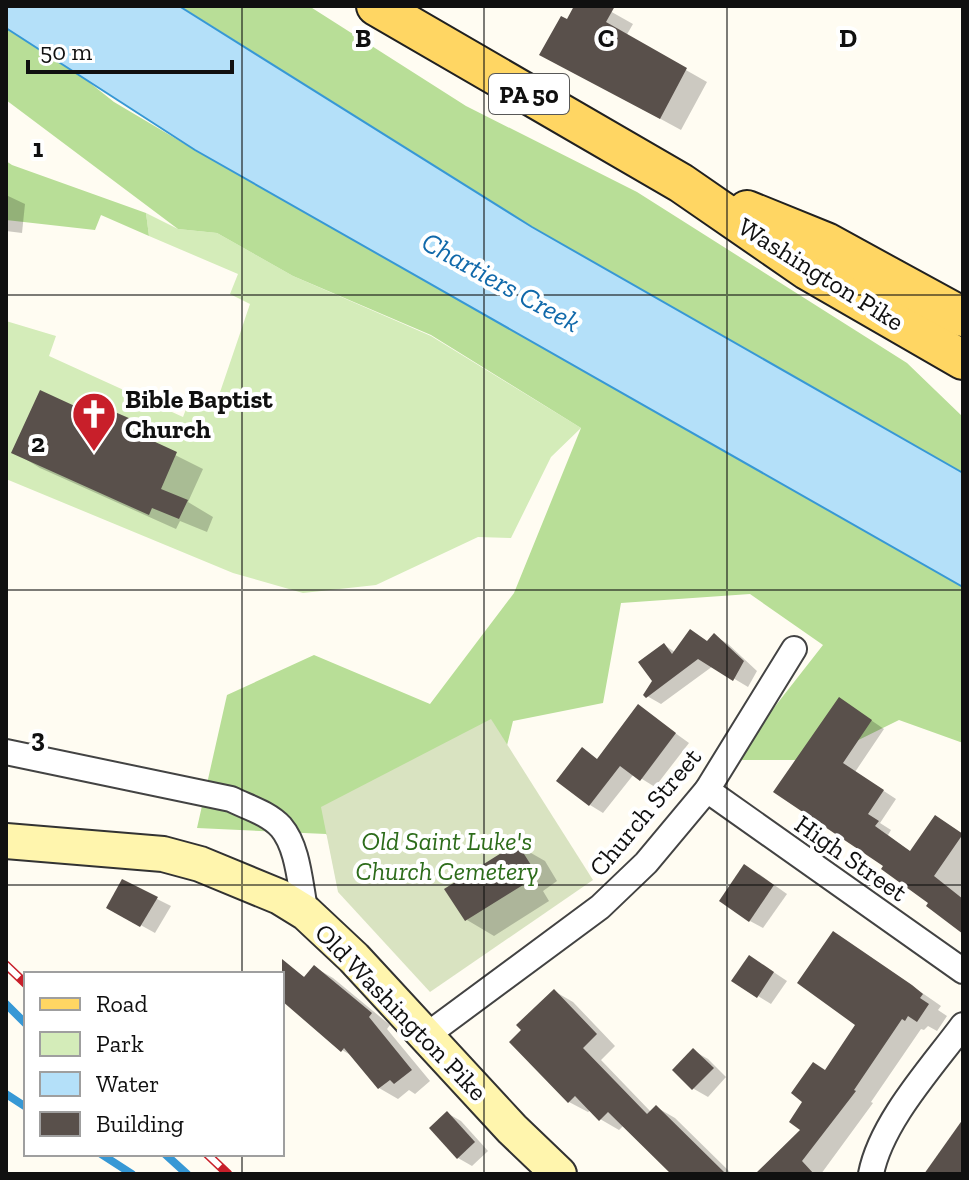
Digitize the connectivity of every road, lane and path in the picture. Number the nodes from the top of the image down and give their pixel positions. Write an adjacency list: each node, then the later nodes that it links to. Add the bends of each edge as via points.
1 (376, 6): 2 (main road, Washington Pike / PA 50)
2 (681, 183): 3 (main road, Washington Pike / PA 50, via 826,242); 4 (main road, Washington Pike / PA 50, via 807,270)
3 (963, 317)
4 (963, 360)
5 (794, 649): 7 (street, Church Street)
6 (6, 752): 9 (street, Old Washington Pike, via 231,799 265,814 282,828 292,848)
7 (707, 790): 10 (street, High Street); 12 (street, Church Street, via 646,863 600,907)
8 (6, 841): 9 (street, via 163,854 240,879)
9 (306, 913): 12 (street, Old Washington Pike)
10 (963, 971)
11 (963, 1025): 14 (street, via 900,1112 875,1154)
12 (427, 1035): 13 (street, Old Washington Pike)
13 (559, 1174)
14 (871, 1174)

